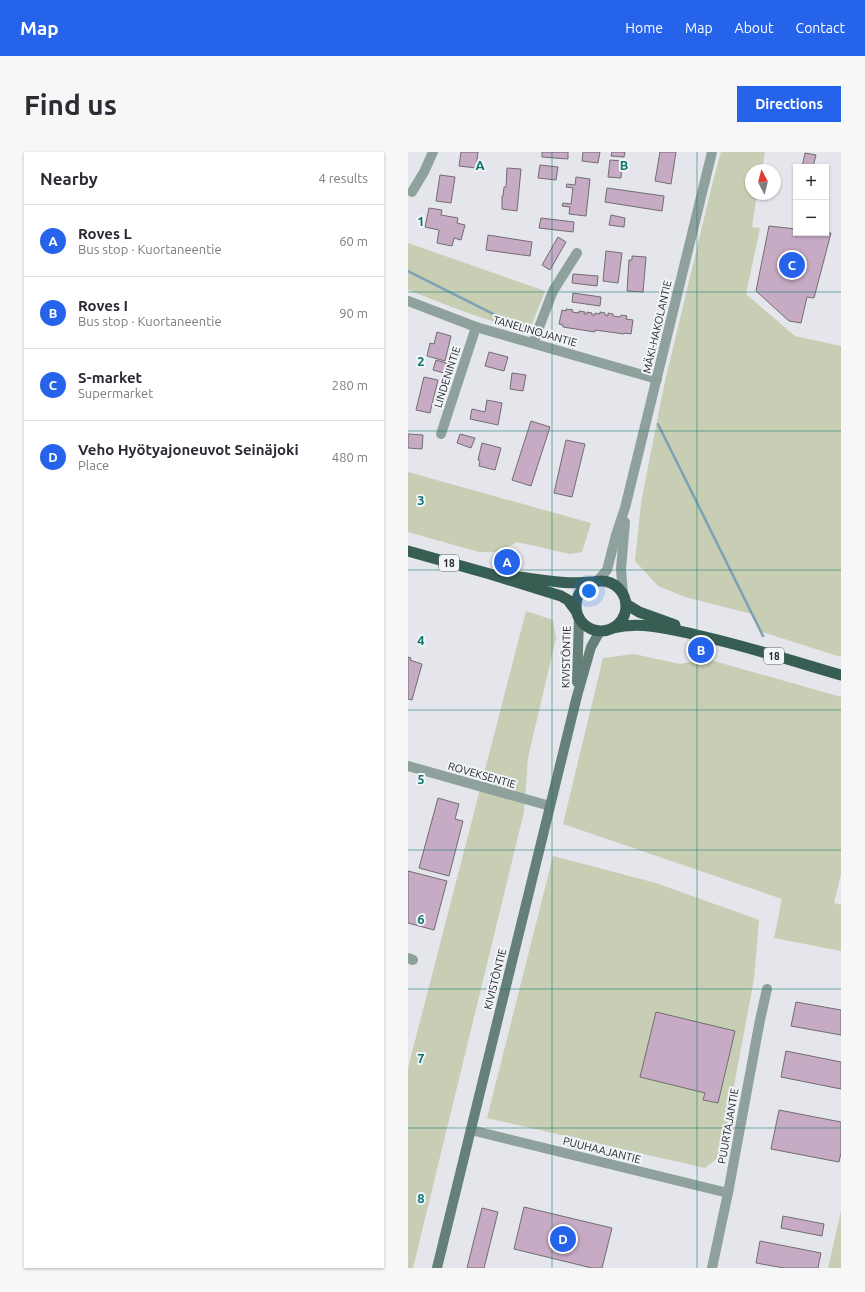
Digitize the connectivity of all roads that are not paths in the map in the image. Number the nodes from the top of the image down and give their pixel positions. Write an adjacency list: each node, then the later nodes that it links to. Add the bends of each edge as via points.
1 (433, 152): 3 (street)
2 (712, 152): 8 (street, MÄKI-HAKOLANTIE)
3 (412, 192)
4 (577, 253): 7 (street, via 553,290)
5 (408, 301): 6 (street, TANELINOJANTIE)
6 (476, 327): 7 (street, TANELINOJANTIE); 9 (street, LINDENINTIE)
7 (534, 343): 8 (street, TANELINOJANTIE)
8 (657, 379): 10 (street, MÄKI-HAKOLANTIE)
9 (441, 434)
10 (626, 508): 13 (street, MÄKI-HAKOLANTIE, via 607,570); 14 (street, MÄKI-HAKOLANTIE, via 621,569)
11 (408, 551): 12 (highway, 18)
12 (490, 574): 13 (highway, 18, via 578,584); 15 (highway, 18, via 561,596 568,600)
13 (595, 581): 14 (highway, 18, via 615,585); 15 (highway, via 580,590 575,603)
14 (625, 599): 16 (highway, via 626,611 619,624); 18 (highway, 18, via 639,612)
15 (577, 614): 17 (highway, 18, via 588,628); 20 (main road, KIVISTÖNTIE)
16 (613, 628): 17 (highway, 18); 18 (highway, 18, via 639,625)
17 (600, 631): 20 (main road, KIVISTÖNTIE, via 591,647)
18 (707, 637): 19 (highway, 18)
19 (841, 675)
20 (577, 696): 22 (main road, KIVISTÖNTIE)
21 (408, 766): 22 (street, ROVEKSENTIE)
22 (550, 806): 24 (main road, KIVISTÖNTIE)
23 (767, 988): 25 (street, PUURTAJANTIE)
24 (471, 1130): 25 (street, PUUHAAJANTIE); 26 (main road, KIVISTÖNTIE)
25 (728, 1193): 27 (street, PUURTAJANTIE)
26 (437, 1268)
27 (712, 1268)

